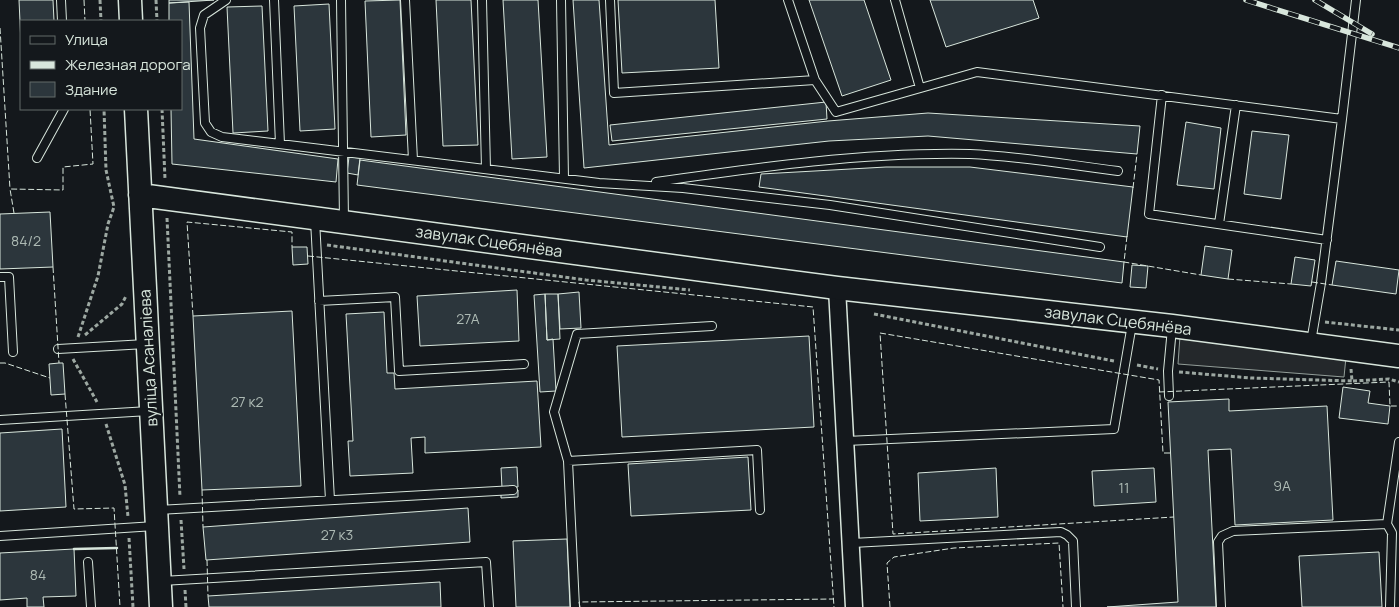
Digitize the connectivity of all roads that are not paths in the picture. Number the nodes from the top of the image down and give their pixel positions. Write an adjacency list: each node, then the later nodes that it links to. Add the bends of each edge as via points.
1 (61, 0): 13 (lane)
2 (130, 0): 14 (street)
3 (226, 0): 22 (lane, via 204,15 200,28 205,123 211,132 222,137)
4 (274, 0): 22 (lane)
5 (341, 0): 23 (lane)
6 (405, 0): 25 (lane)
7 (482, 0): 26 (lane)
8 (561, 0): 28 (lane)
9 (610, 0): 15 (lane, via 614,93)
10 (788, 0): 15 (lane)
11 (895, 0): 16 (lane)
12 (1356, 0): 21 (lane)
13 (62, 20)
14 (131, 20)
15 (815, 80): 16 (lane, via 836,112)
16 (920, 88): 17 (lane, via 977,72)
17 (1162, 96): 18 (lane); 33 (lane, via 1149,214)
18 (1236, 105): 21 (lane); 33 (lane)
19 (63, 110): 24 (lane)
20 (136, 110): 30 (street, вуліца Асаналіева)
21 (1342, 119): 34 (lane)
22 (280, 144): 23 (lane)
23 (343, 151): 25 (lane); 32 (lane)
24 (37, 158)
25 (414, 160): 26 (lane)
26 (486, 169): 28 (lane)
27 (1118, 171): 29 (lane, via 971,154 893,156 758,168)
28 (564, 178): 29 (lane)
29 (642, 184): 35 (lane, via 830,205)
30 (140, 195): 31 (street, завулак Сцебянёва); 42 (street, вуліца Асаналіева)
31 (315, 218): 32 (street, завулак Сцебянёва); 38 (lane)
32 (344, 222): 37 (street, завулак Сцебянёва)
33 (1219, 224): 34 (lane)
34 (1327, 240): 43 (lane)
35 (1100, 247)
36 (0, 277): 45 (lane, via 9,277)
37 (838, 298): 39 (street, завулак Сцебянёва); 51 (street)
38 (319, 301): 47 (lane, via 396,297 399,371); 55 (lane)
39 (1132, 322): 41 (street, завулак Сцебянёва); 51 (lane, via 1114,429)
40 (712, 326): 53 (lane, via 577,334 554,412)
41 (1172, 326): 43 (street, завулак Сцебянёва); 48 (lane)
42 (148, 344): 44 (lane); 49 (street, вуліца Асаналіева)
43 (1311, 344): 46 (street, завулак Сцебянёва)
44 (58, 349)
45 (13, 352)
46 (1399, 356)
47 (524, 364)
48 (1169, 396)
49 (151, 411): 50 (lane); 57 (street, вуліца Асаналіева)
50 (0, 420)
51 (846, 440): 60 (street)
52 (1399, 442): 58 (lane)
53 (568, 461): 56 (lane, via 757,450); 66 (lane)
54 (513, 490): 55 (lane)
55 (330, 500): 57 (lane, via 181,509)
56 (760, 510)
57 (157, 518): 59 (lane, via 128,528); 62 (street, вуліца Асаналіева)
58 (1387, 524): 69 (lane, via 1233,531 1222,536 1218,542); 70 (lane, via 1392,534)
59 (0, 536)
60 (852, 543): 67 (street); 68 (lane, via 1061,532 1073,541)
61 (88, 562): 63 (lane)
62 (160, 581): 64 (street, вуліца Асаналіева); 65 (lane, via 486,562)
63 (91, 607)
64 (161, 607)
65 (490, 607)
66 (575, 607)
67 (854, 607)
68 (1076, 607)
69 (1221, 607)
70 (1390, 607)

